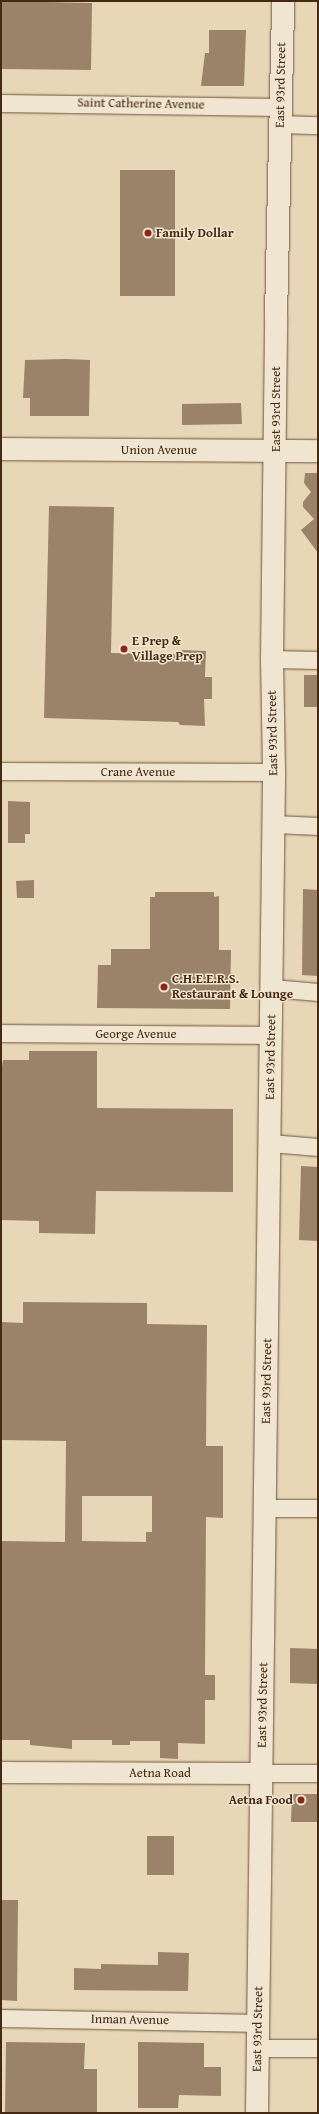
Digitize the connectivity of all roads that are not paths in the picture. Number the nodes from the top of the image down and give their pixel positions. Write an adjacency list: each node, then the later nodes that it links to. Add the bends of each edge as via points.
1 (283, 1): 3 (main road, East 93rd Street)
2 (1, 102): 3 (street, Saint Catherine Avenue)
3 (280, 116): 4 (street, Saint Catherine Avenue); 6 (main road, East 93rd Street)
4 (318, 125)
5 (1, 449): 6 (main road, Union Avenue)
6 (276, 451): 7 (main road, Union Avenue); 8 (main road, East 93rd Street)
7 (318, 451)
8 (272, 659): 9 (street); 11 (main road, East 93rd Street)
9 (318, 660)
10 (1, 771): 11 (street, Crane Avenue)
11 (274, 772): 12 (main road, East 93rd Street)
12 (274, 824): 13 (street); 14 (main road, East 93rd Street)
13 (318, 826)
14 (272, 988): 15 (street); 17 (main road, East 93rd Street)
15 (318, 992)
16 (1, 1033): 17 (street, George Avenue)
17 (271, 1035): 18 (main road, East 93rd Street)
18 (270, 1143): 19 (street); 20 (main road, East 93rd Street)
19 (318, 1147)
20 (265, 1508): 21 (street); 23 (main road, East 93rd Street)
21 (318, 1508)
22 (1, 1772): 23 (street, Aetna Road)
23 (262, 1773): 24 (street, Aetna Road); 26 (main road, East 93rd Street)
24 (318, 1773)
25 (1, 2018): 26 (street, Inman Avenue)
26 (258, 2023): 27 (main road, East 93rd Street)
27 (258, 2048): 28 (street); 29 (main road, East 93rd Street)
28 (318, 2048)
29 (257, 2113)

